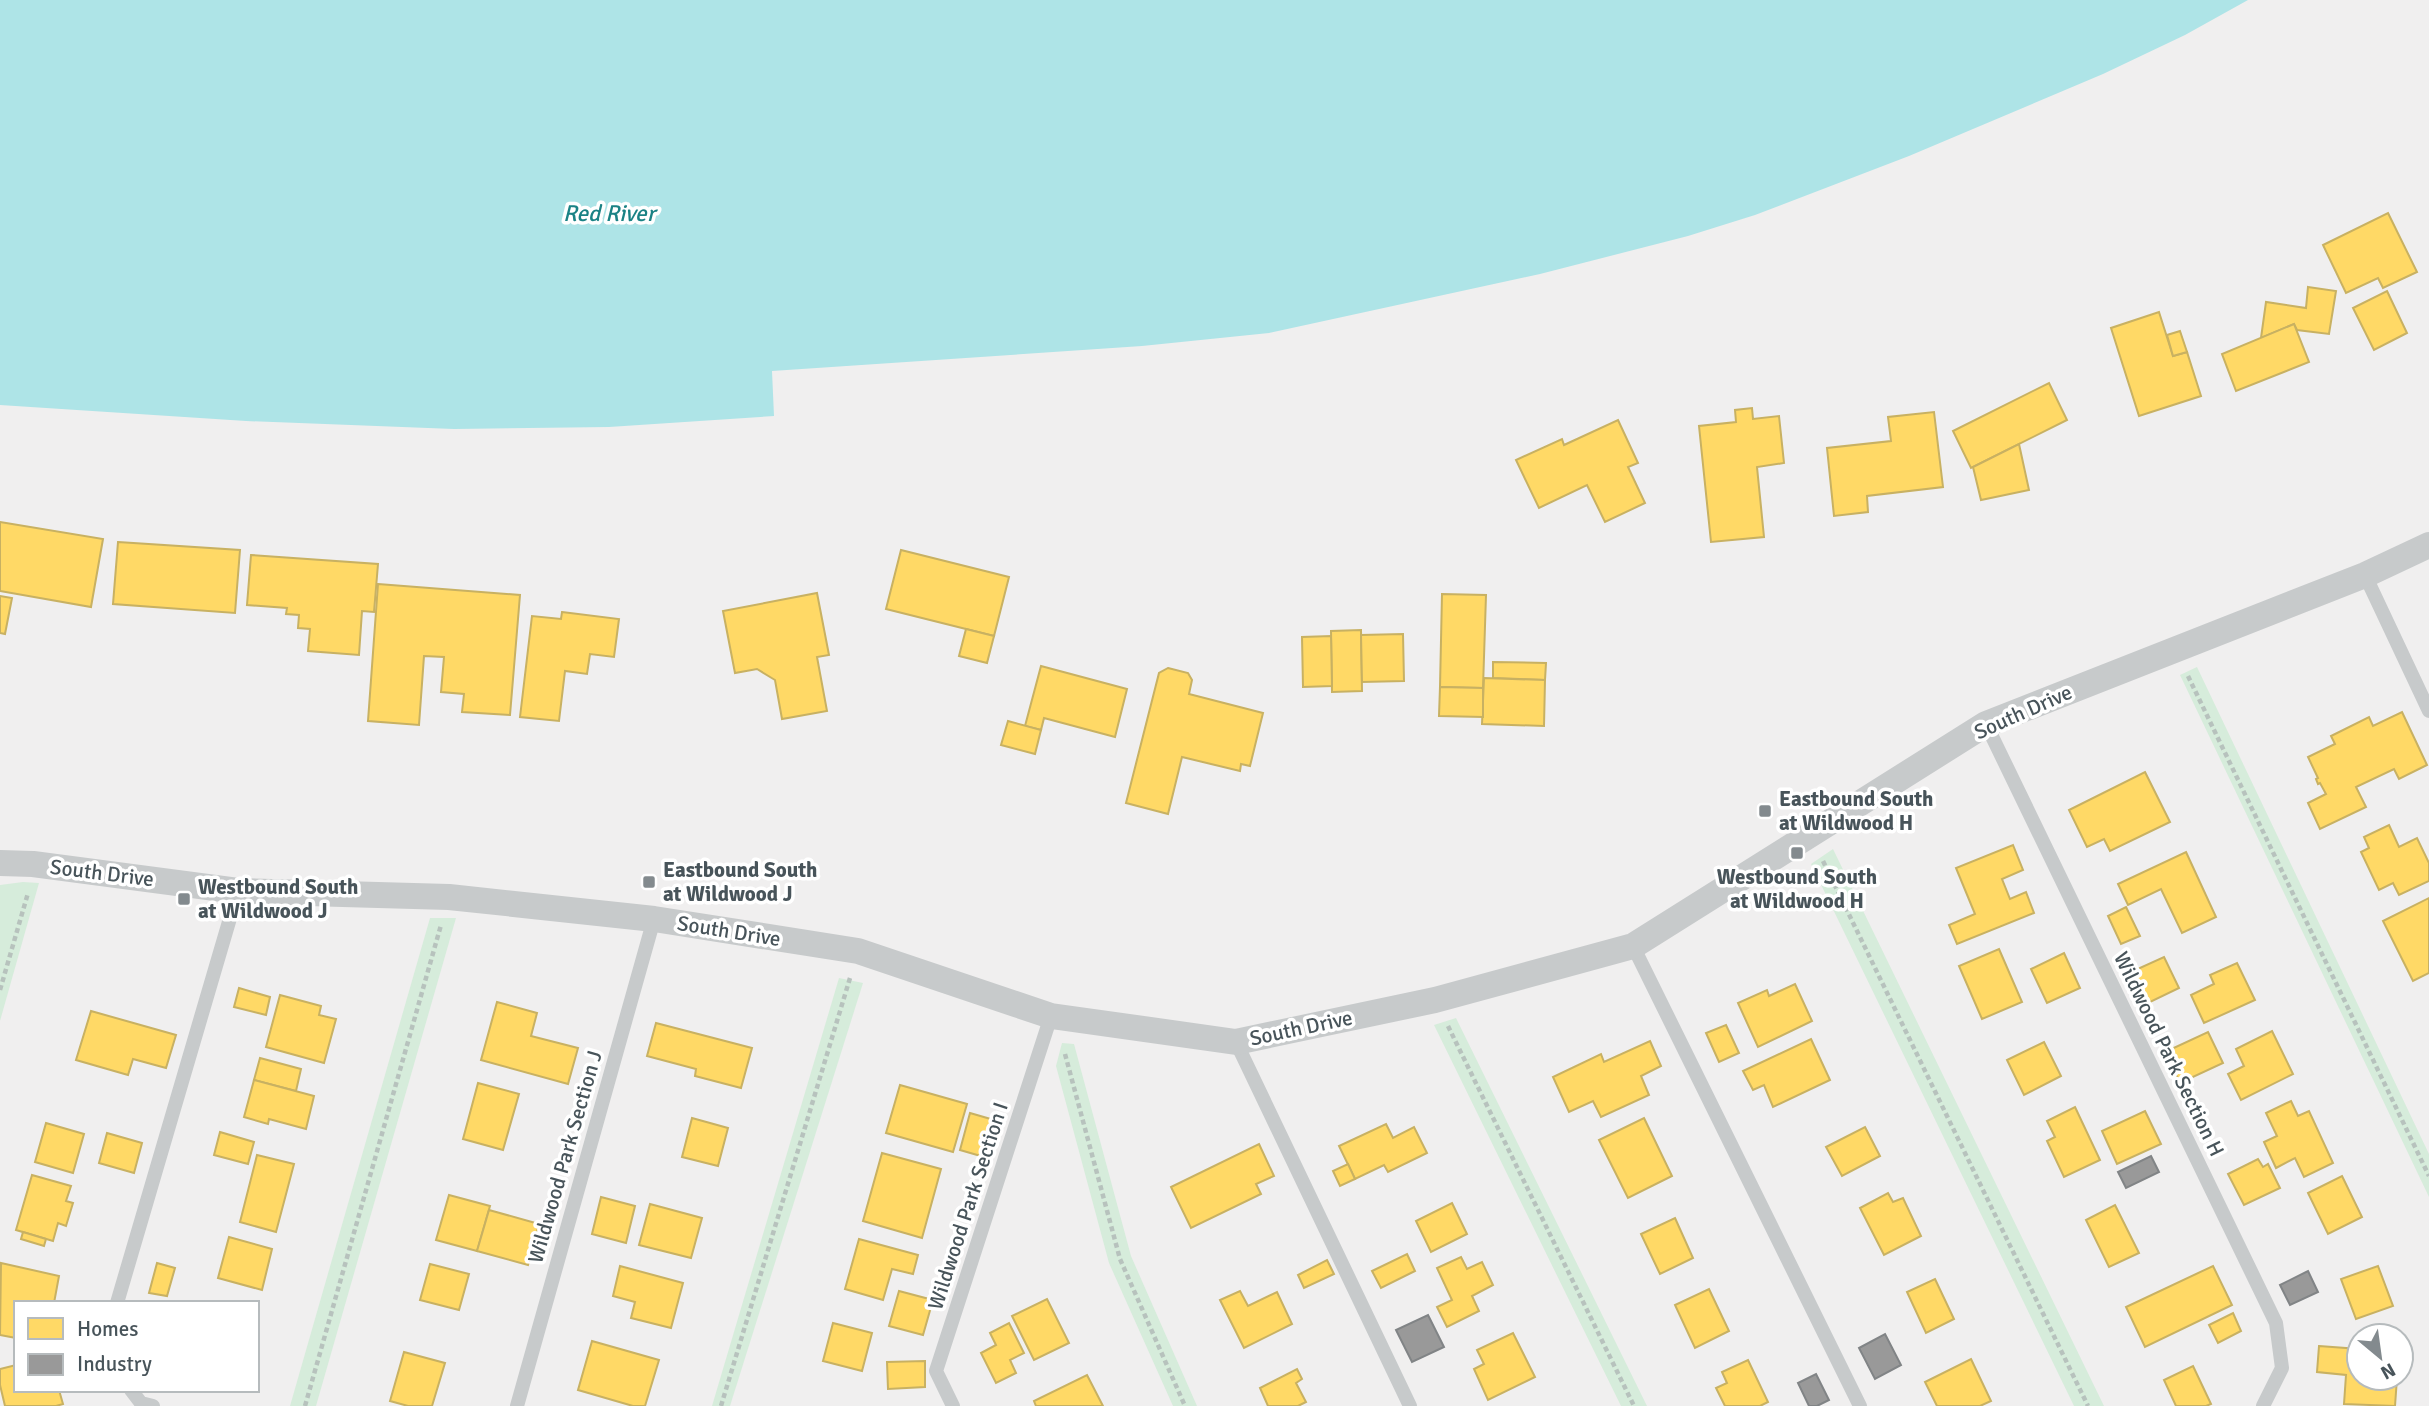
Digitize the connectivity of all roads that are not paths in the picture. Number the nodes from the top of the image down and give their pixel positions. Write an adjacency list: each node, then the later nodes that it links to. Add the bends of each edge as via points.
1 (2429, 545): 2 (street, South Drive)
2 (2365, 575): 3 (lane); 4 (street, South Drive)
3 (2429, 711)
4 (1986, 724): 8 (street, South Drive); 18 (lane, Wildwood Park Section H, via 2276,1323 2282,1368)
5 (0, 863): 6 (street, South Drive)
6 (238, 891): 7 (street, South Drive, via 449,897); 11 (lane)
7 (654, 919): 9 (street, South Drive, via 858,951); 14 (lane, Wildwood Park Section J)
8 (1633, 946): 10 (street, South Drive, via 1435,1000); 17 (lane)
9 (1051, 1016): 10 (street, South Drive); 15 (lane, Wildwood Park Section I, via 936,1371)
10 (1236, 1042): 16 (lane)
11 (118, 1301)
12 (133, 1392): 13 (lane, via 141,1403)
13 (153, 1406)
14 (517, 1406)
15 (953, 1406)
16 (1410, 1406)
17 (1860, 1406)
18 (2263, 1406)

